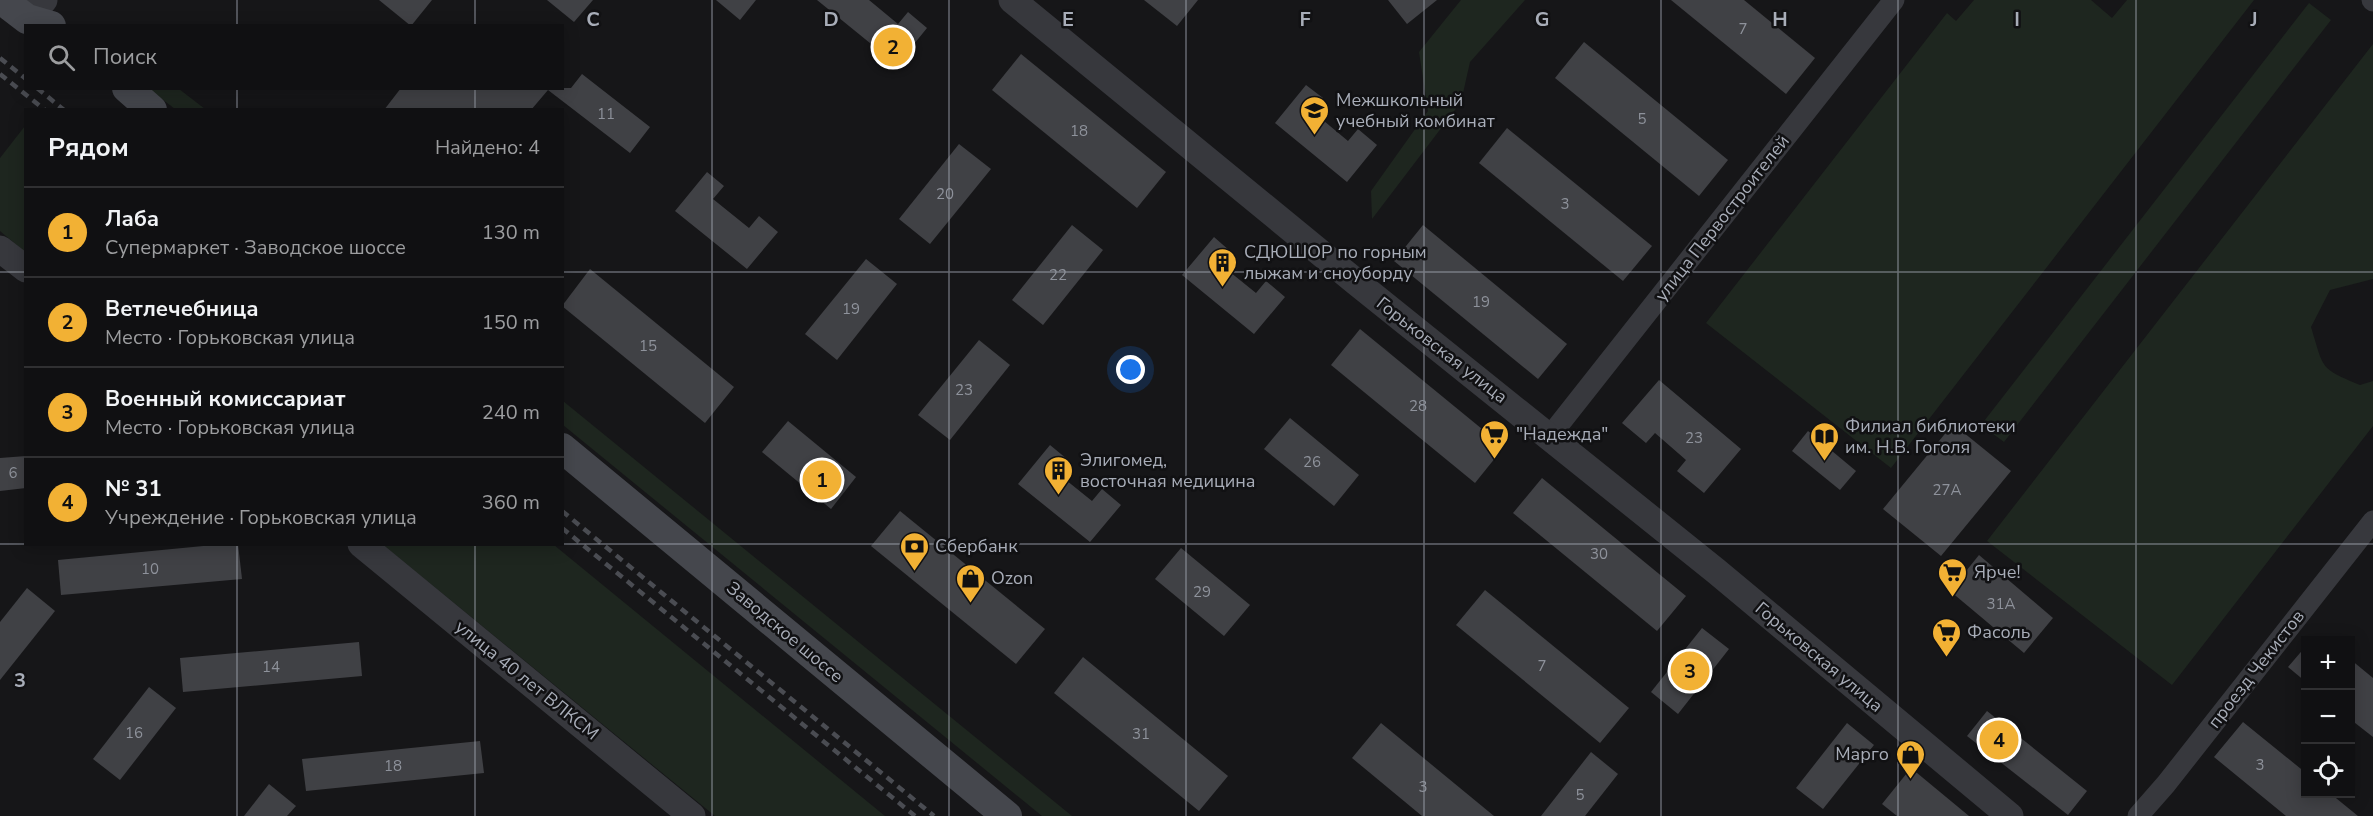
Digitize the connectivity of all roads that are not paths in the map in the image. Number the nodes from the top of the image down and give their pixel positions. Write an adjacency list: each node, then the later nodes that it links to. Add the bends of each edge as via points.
1 (2, 0): 4 (main road)
2 (1012, 0): 9 (street, Горьковская улица)
3 (1894, 0): 9 (street, улица Первостроителей)
4 (40, 15)
5 (129, 90): 6 (main road)
6 (150, 108)
7 (0, 249): 8 (street)
8 (24, 267)
9 (1550, 436): 15 (street, Горьковская улица)
10 (564, 450): 14 (main road, Заводское шоссе)
11 (2373, 520): 16 (street, проезд Чекистов)
12 (363, 546): 13 (street, улица 40 лет ВЛКСМ)
13 (692, 816)
14 (1008, 816)
15 (2010, 816)
16 (2138, 816)

